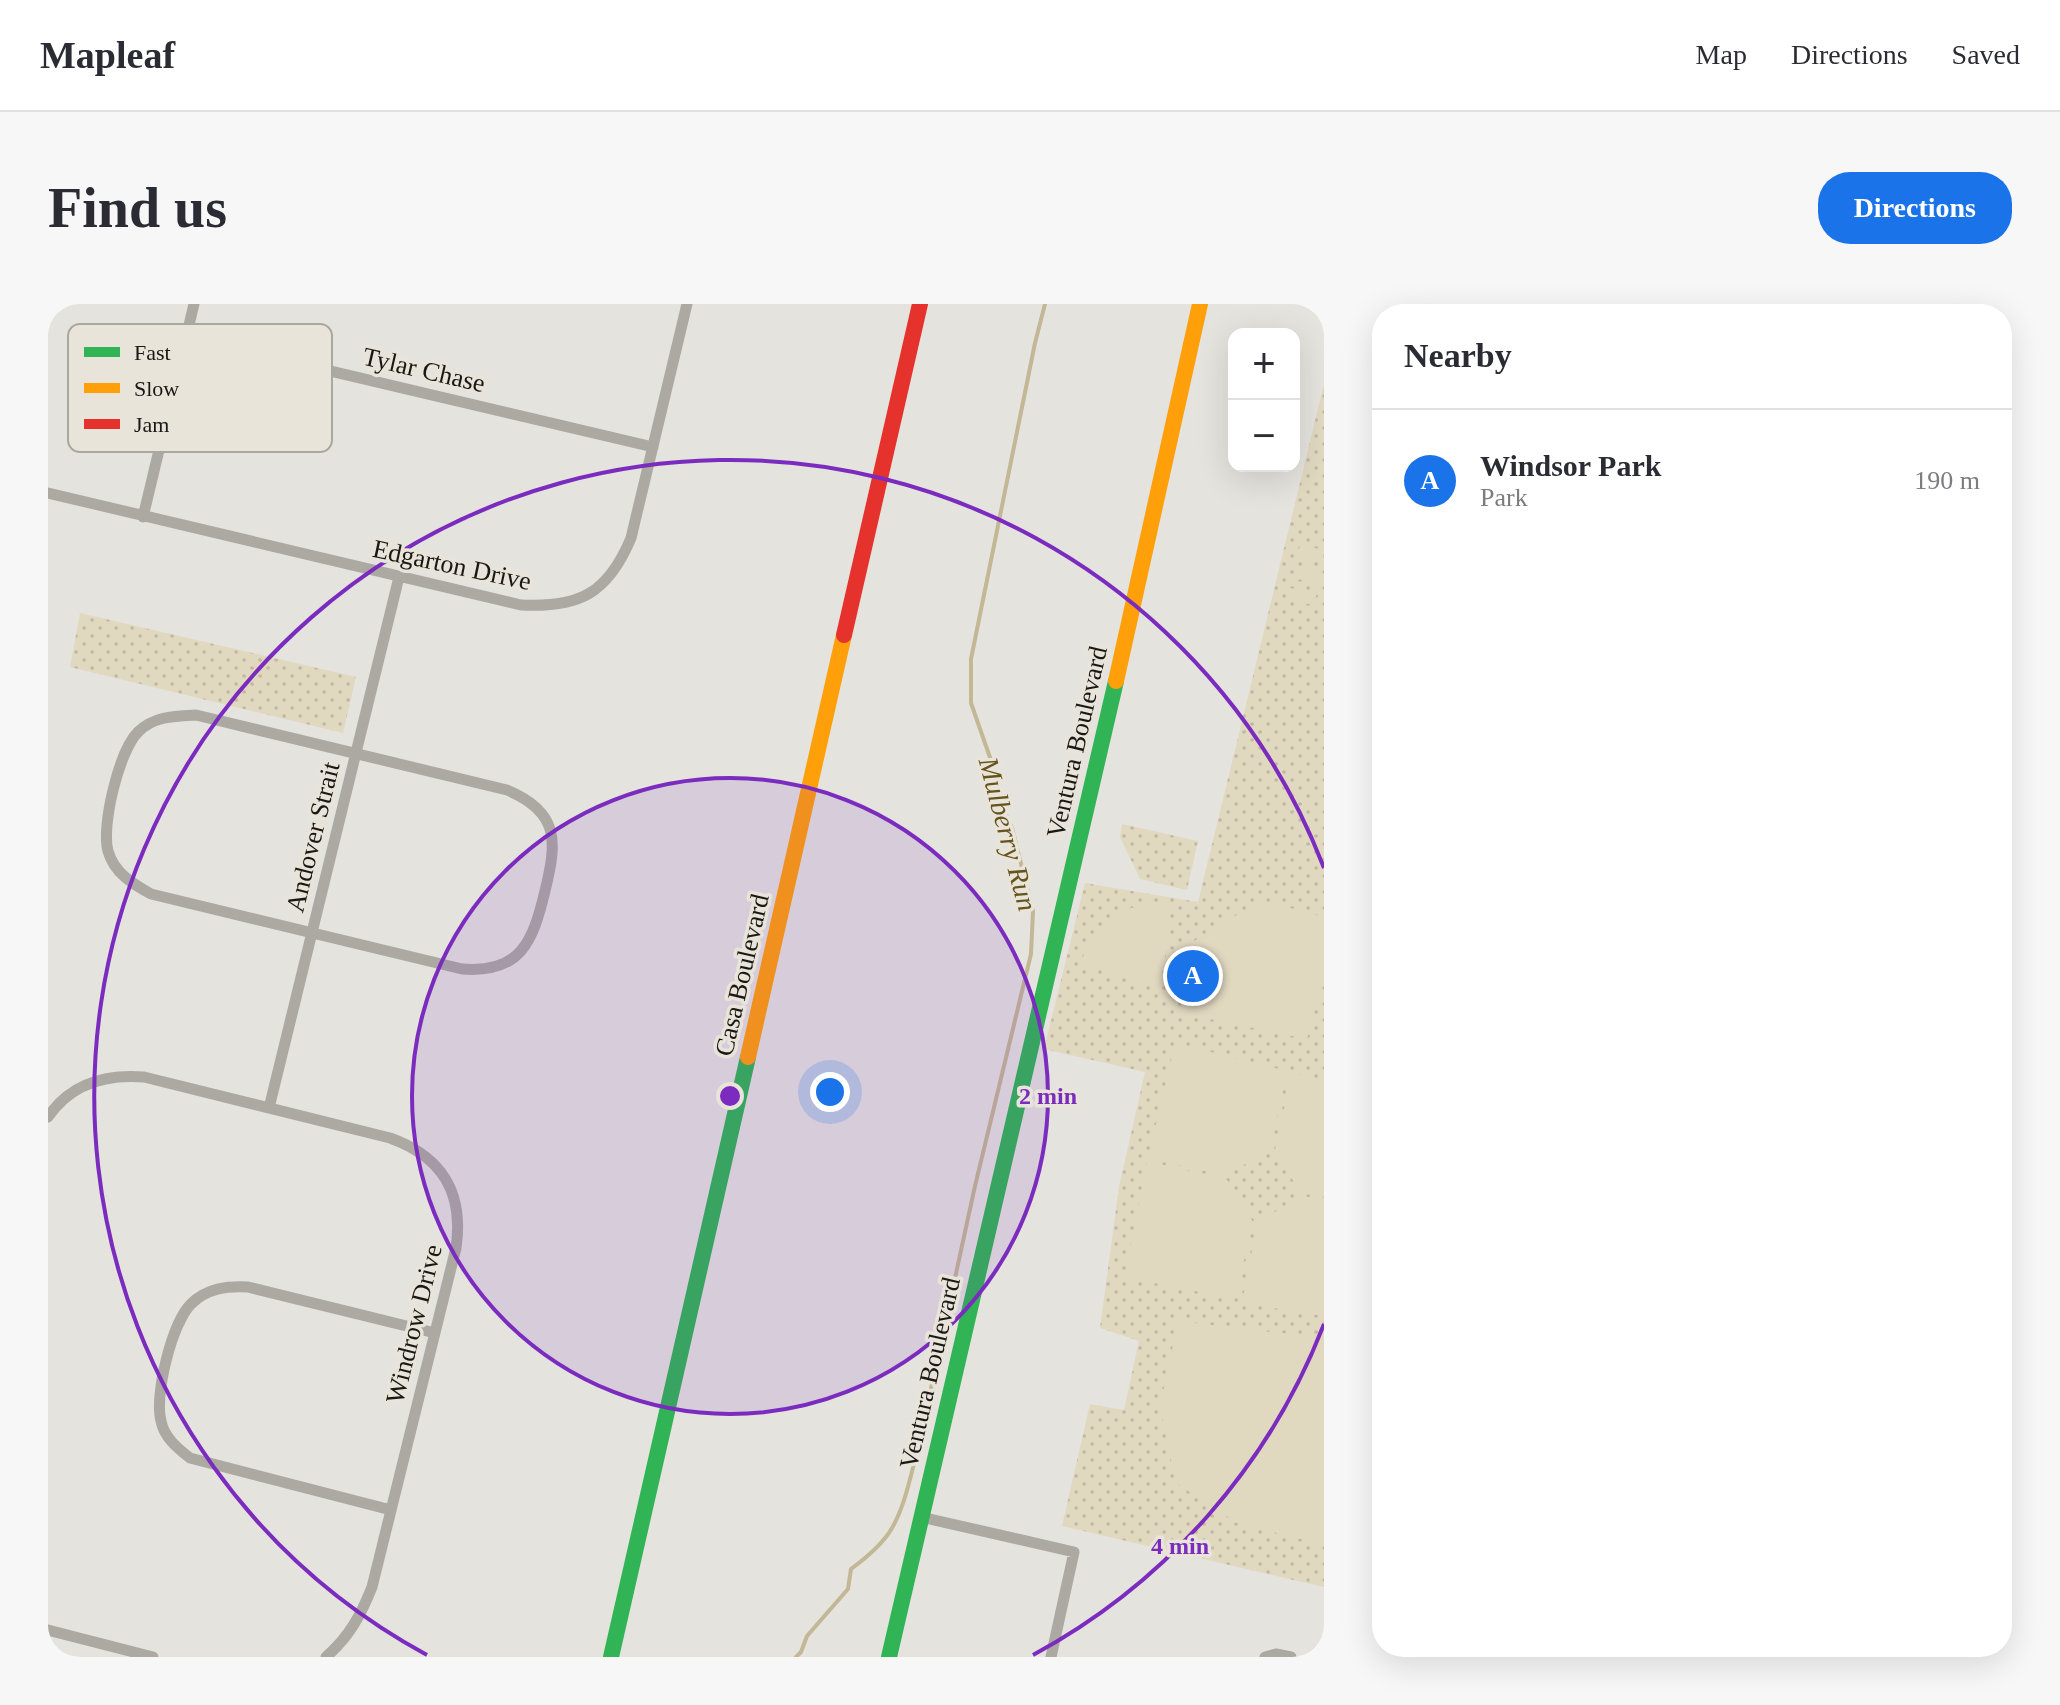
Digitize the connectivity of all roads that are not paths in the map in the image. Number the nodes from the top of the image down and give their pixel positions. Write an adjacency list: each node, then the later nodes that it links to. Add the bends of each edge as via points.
1 (194, 304): 5 (street)
2 (687, 304): 7 (street, Edgarton Drive)
3 (920, 304): 22 (street, Casa Boulevard)
4 (1200, 304): 18 (street, Ventura Boulevard)
5 (189, 324)
6 (332, 371): 7 (street, Tylar Chase)
7 (653, 447): 11 (street, Edgarton Drive, via 631,538 608,579 590,594 568,604 521,605)
8 (159, 452): 10 (street)
9 (48, 493): 10 (street, Edgarton Drive)
10 (143, 517): 11 (street, Edgarton Drive)
11 (399, 577): 12 (street, Andover Strait)
12 (356, 753): 13 (street, Andover Strait); 13 (street, via 523,796 552,830 553,860 530,941 508,963 493,969 462,969); 13 (street, via 196,715 164,716 137,732 122,760 107,821 108,852 124,879 151,894)
13 (312, 933): 14 (street, Andover Strait)
14 (269, 1108): 15 (street, Windrow Drive, via 121,1075 97,1078 77,1089); 16 (street, Windrow Drive, via 412,1146 447,1178 459,1225)
15 (48, 1117)
16 (435, 1333): 17 (street, Windrow Drive); 17 (street, via 248,1287 217,1288 190,1304 175,1331 160,1390 166,1434 190,1458)
17 (391, 1510): 21 (street, Windrow Drive, via 362,1613)
18 (921, 1517): 23 (street, Ventura Boulevard); 24 (street, via 1074,1552)
19 (48, 1630): 20 (street)
20 (153, 1657)
21 (326, 1657)
22 (611, 1657)
23 (889, 1657)
24 (1051, 1657)
25 (1265, 1657): 26 (street)
26 (1291, 1657)

